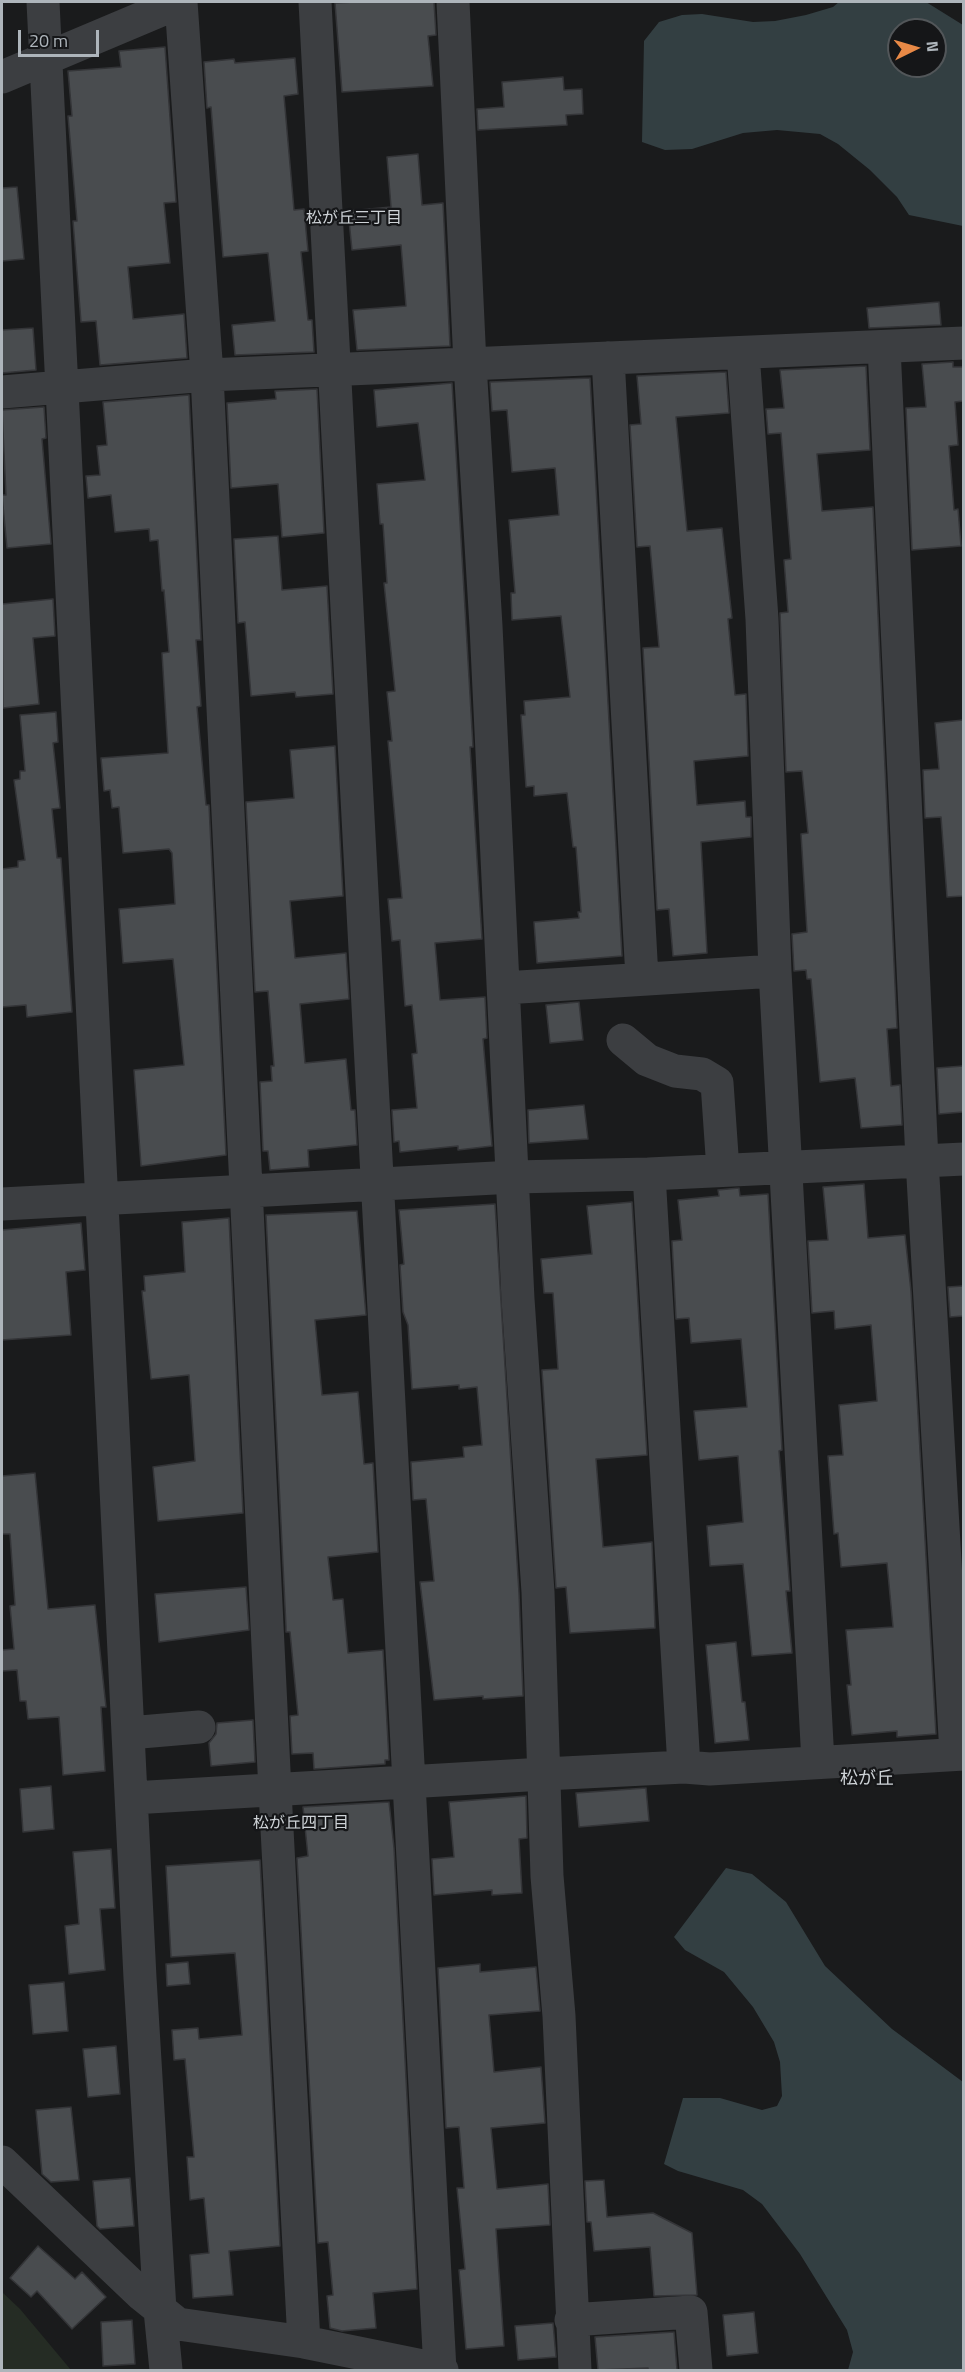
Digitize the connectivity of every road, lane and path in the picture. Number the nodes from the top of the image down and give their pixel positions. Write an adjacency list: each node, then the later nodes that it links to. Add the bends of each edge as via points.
1 (44, 2): 5 (street)
2 (181, 2): 5 (street); 13 (street)
3 (315, 2): 12 (street)
4 (453, 2): 11 (street)
5 (48, 57): 6 (street); 14 (street)
6 (2, 77)
7 (963, 343): 8 (street)
8 (884, 346): 9 (street); 21 (street)
9 (743, 353): 10 (street); 16 (street, via 762,619)
10 (608, 358): 11 (street); 17 (street)
11 (470, 364): 12 (street); 18 (street)
12 (336, 372): 13 (street); 26 (street)
13 (207, 375): 14 (street); 27 (street)
14 (63, 386): 15 (street); 28 (street)
15 (2, 392)
16 (775, 972): 17 (street); 22 (street)
17 (642, 978): 18 (street)
18 (504, 988): 25 (street)
19 (623, 1040): 23 (street, via 647,1060 675,1071 702,1074 717,1083)
20 (963, 1159): 21 (street)
21 (922, 1160): 22 (street); 32 (street)
22 (787, 1166): 23 (street); 33 (street)
23 (723, 1170): 24 (street)
24 (649, 1174): 25 (street); 34 (street)
25 (514, 1177): 26 (street); 35 (street, via 518,1311 538,1592)
26 (379, 1185): 27 (street); 36 (street)
27 (246, 1192): 28 (street); 37 (street)
28 (103, 1200): 29 (street); 31 (street)
29 (2, 1204)
30 (199, 1727): 31 (street)
31 (129, 1733): 38 (street)
32 (960, 1754): 33 (street)
33 (818, 1762): 34 (street)
34 (684, 1767): 35 (street)
35 (544, 1774): 36 (street); 41 (street, via 547,1876 559,2016)
36 (410, 1783): 37 (street); 44 (street)
37 (275, 1791): 38 (street); 42 (street)
38 (132, 1798): 40 (street)
39 (2, 2162): 40 (street)
40 (160, 2310): 42 (street, via 178,2324); 43 (street)
41 (571, 2320): 45 (street); 46 (street, via 692,2312)
42 (304, 2342): 44 (street)
43 (166, 2370)
44 (441, 2370)
45 (574, 2370)
46 (696, 2370)

